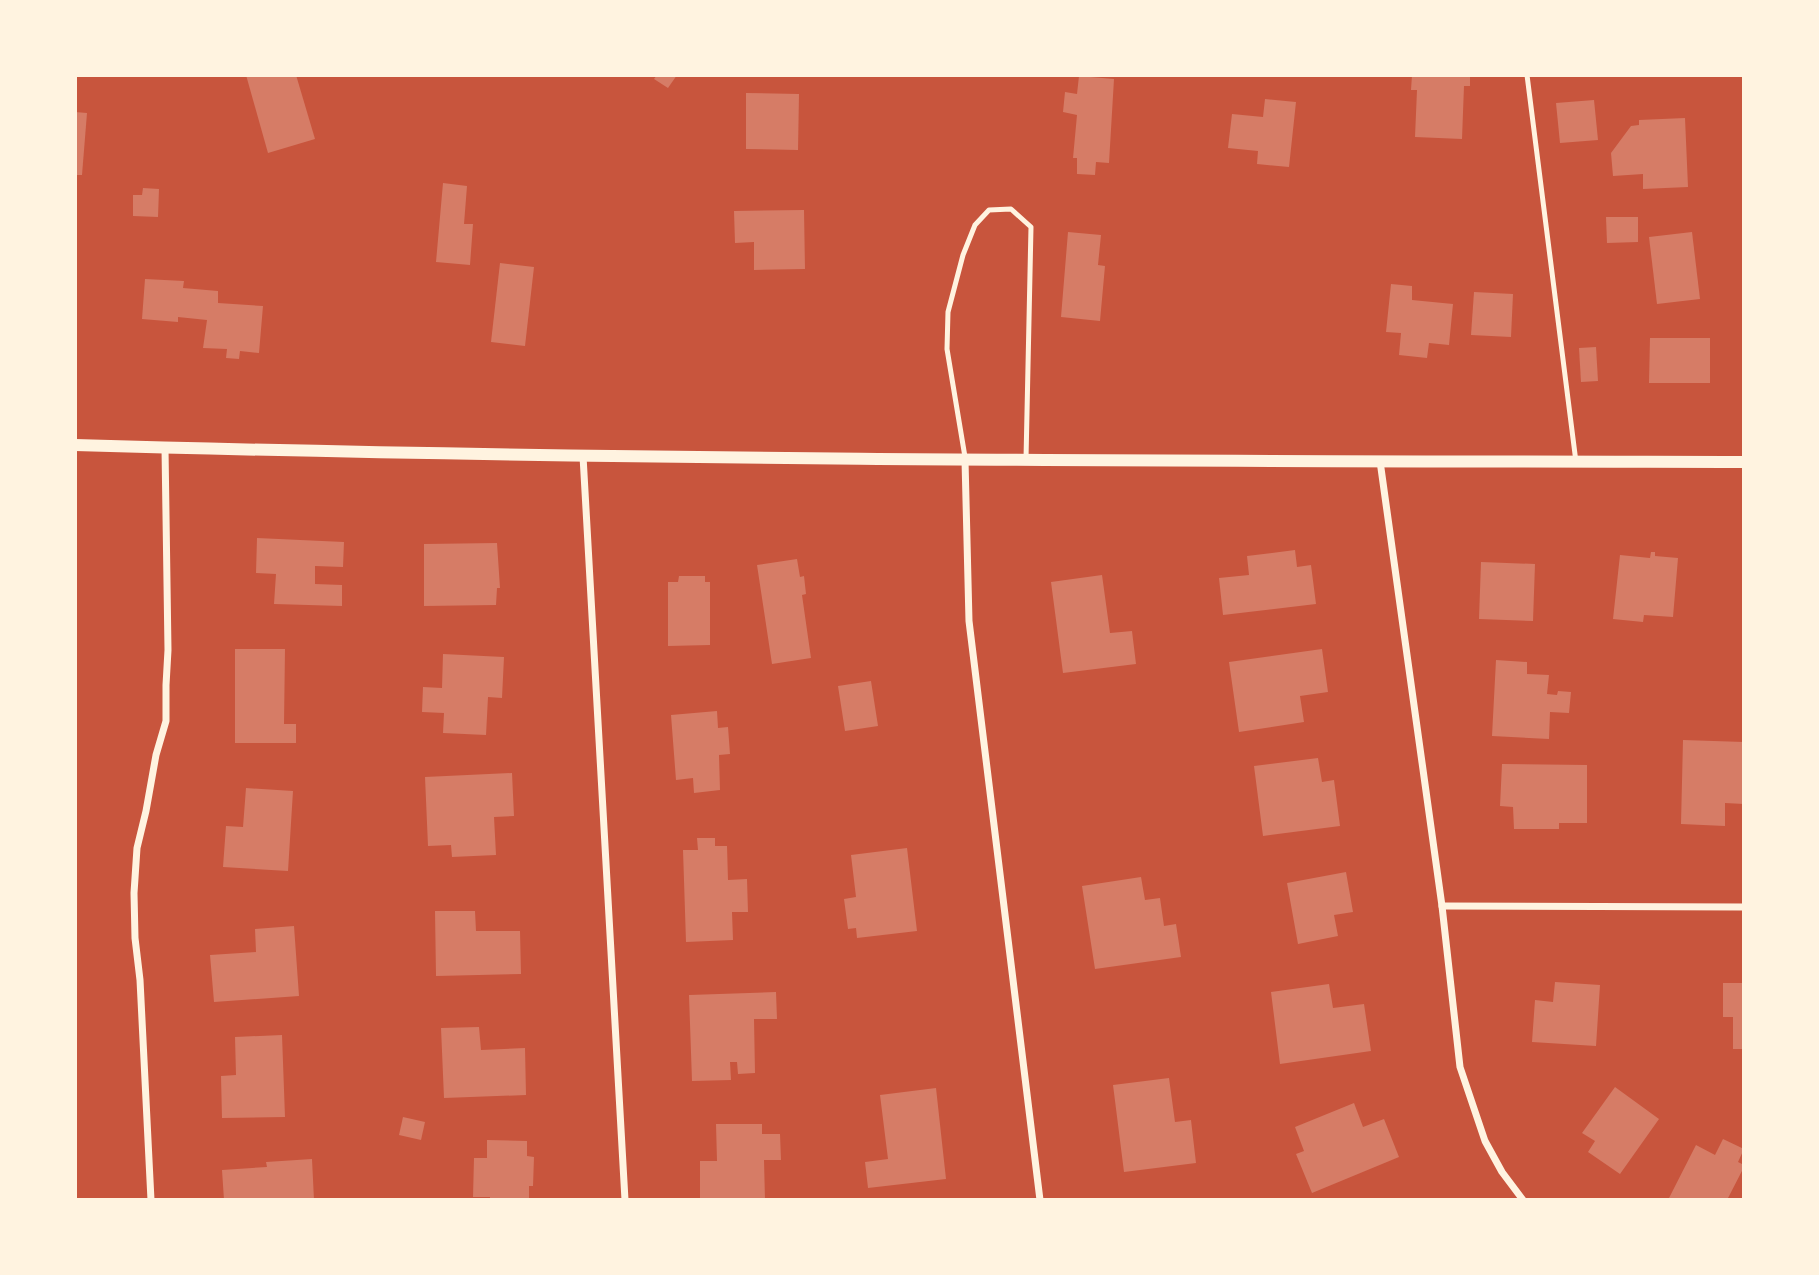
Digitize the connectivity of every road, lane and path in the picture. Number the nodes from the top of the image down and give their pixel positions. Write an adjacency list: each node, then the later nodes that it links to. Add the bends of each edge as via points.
1 (1527, 75): 8 (lane)
2 (75, 445): 3 (street)
3 (165, 448): 4 (street); 12 (street, via 166,721 137,849 134,893)
4 (583, 456): 5 (street); 13 (street)
5 (965, 460): 6 (street); 6 (lane, via 947,349 948,312 975,225 989,210 1011,209 1031,228); 14 (street, via 969,621)
6 (1026, 460): 7 (street)
7 (1380, 461): 8 (street); 10 (street)
8 (1576, 462): 9 (street)
9 (1744, 462)
10 (1442, 906): 11 (street); 15 (street, via 1460,1066 1485,1141)
11 (1744, 907)
12 (151, 1200)
13 (625, 1200)
14 (1040, 1200)
15 (1523, 1200)

